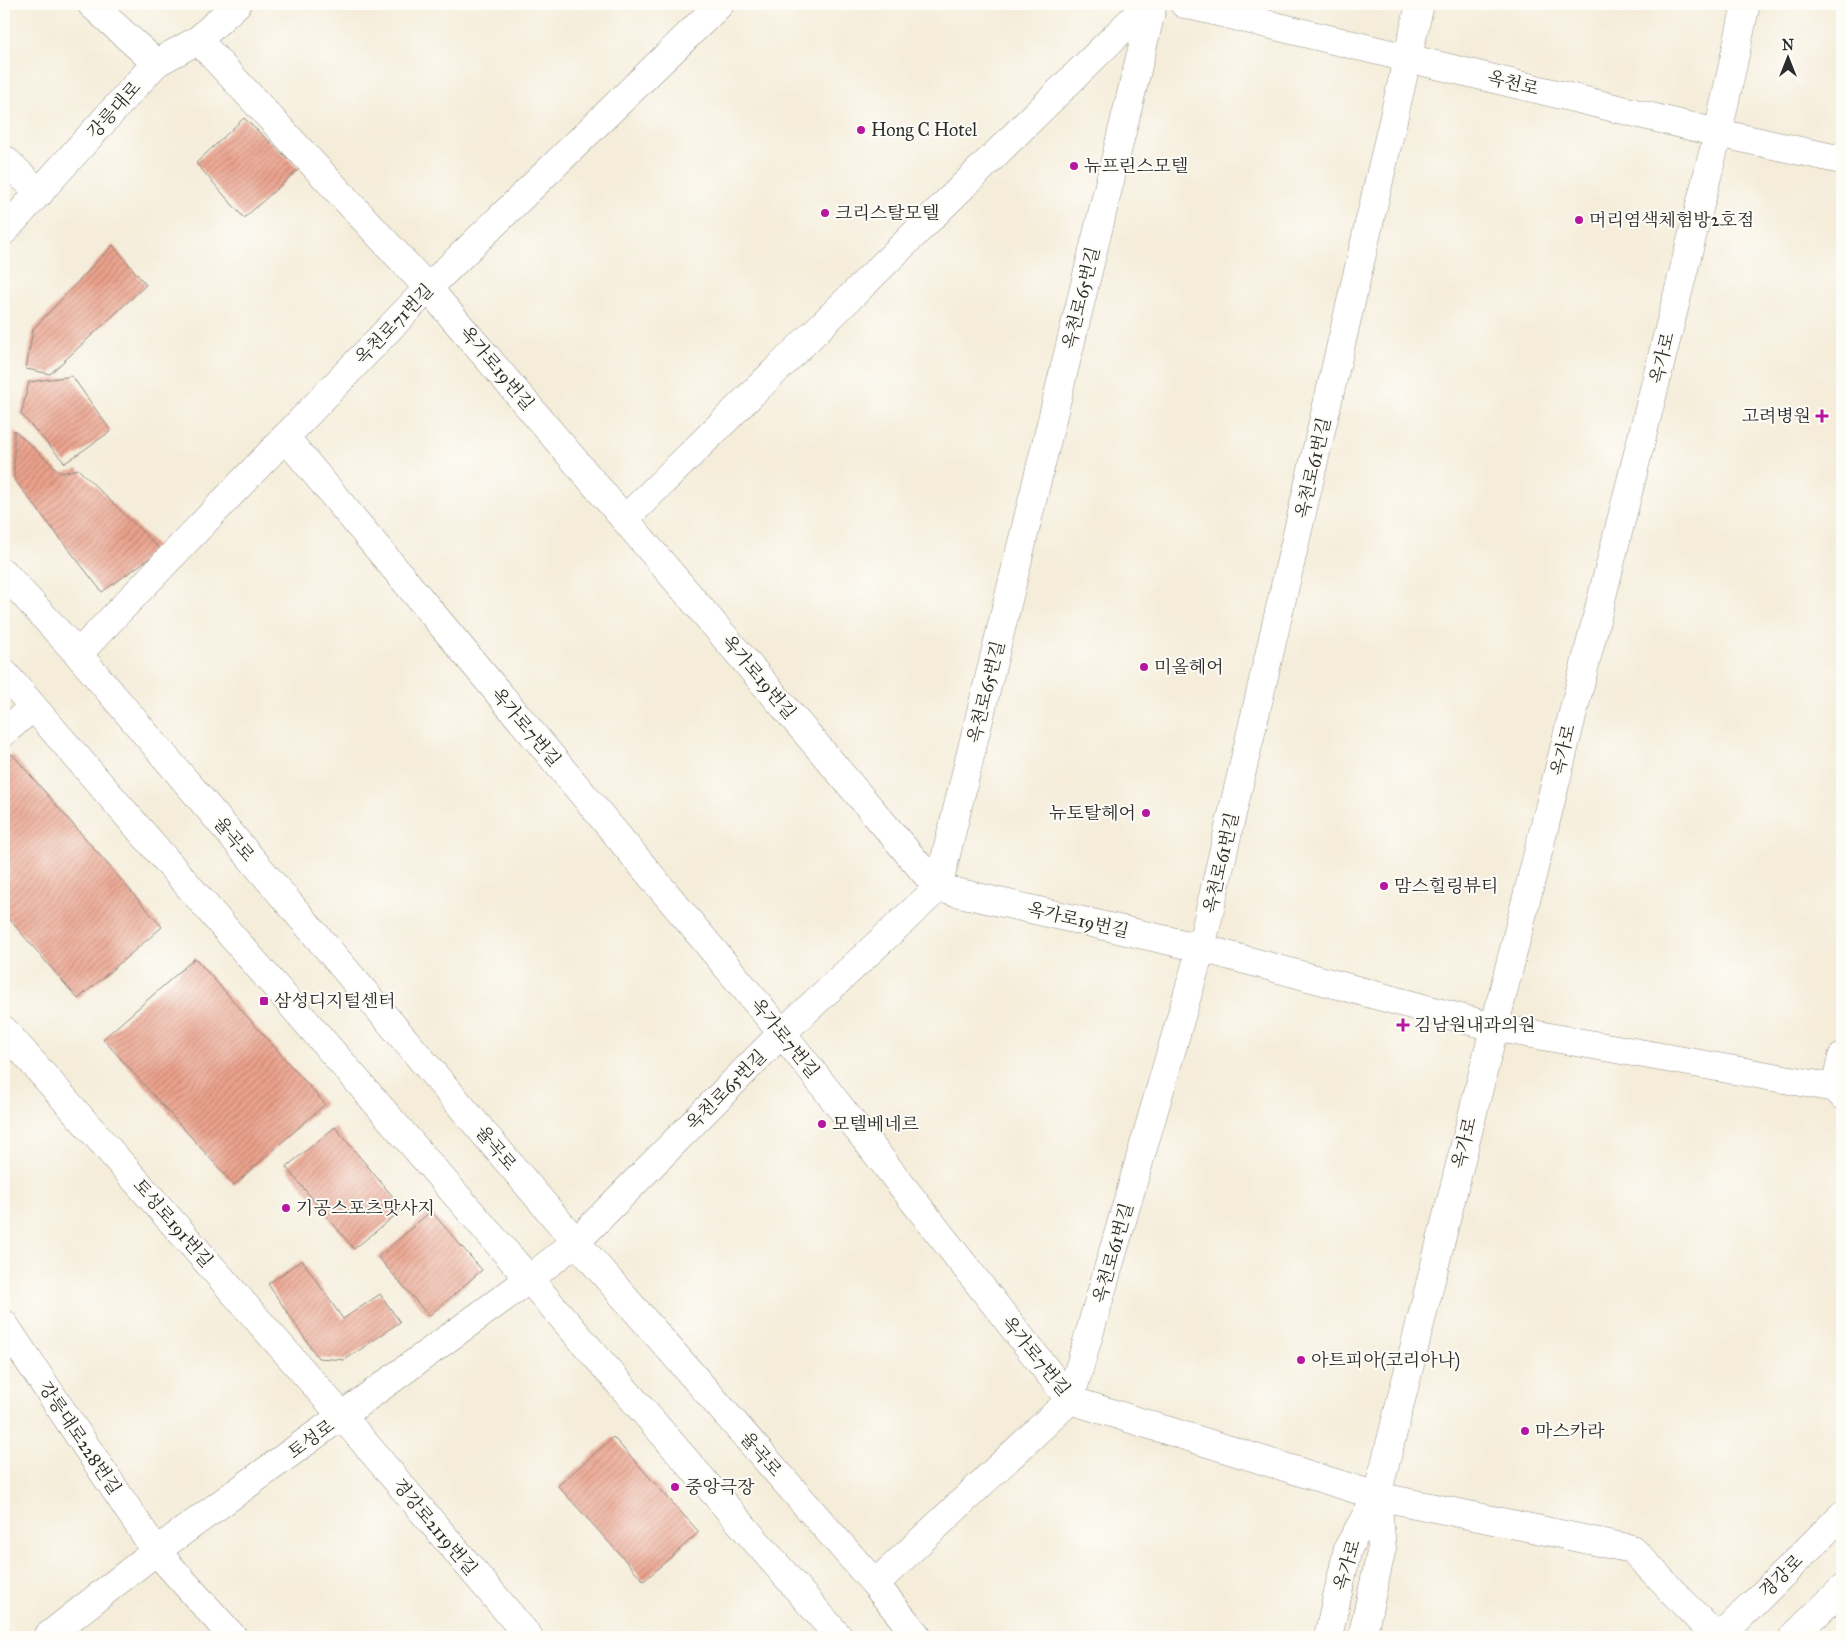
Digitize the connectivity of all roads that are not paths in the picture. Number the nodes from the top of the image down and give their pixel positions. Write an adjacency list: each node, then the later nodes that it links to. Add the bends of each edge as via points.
1 (91, 4): 11 (street)
2 (237, 4): 9 (street, 강릉대로)
3 (720, 4): 17 (street, 옥천로71번길)
4 (1148, 4): 19 (street)
5 (1153, 4): 25 (street, 옥천로65번길)
6 (1184, 4): 10 (street, 옥천로)
7 (1420, 4): 10 (street, 옥천로61번길)
8 (1746, 4): 12 (street, 옥가로)
9 (198, 40): 11 (street, 강릉대로); 17 (street, 옥가로19번길)
10 (1408, 58): 12 (street, 옥천로); 26 (street, 옥천로61번길)
11 (156, 63): 15 (street, 강릉대로)
12 (1718, 133): 14 (street, 옥천로); 27 (street, 옥가로)
13 (4, 159): 15 (street)
14 (1842, 160)
15 (40, 193): 16 (street, 강릉대로)
16 (4, 231)
17 (428, 288): 18 (street, 옥천로71번길); 19 (street, 옥가로19번길)
18 (285, 437): 21 (street, 옥천로71번길); 29 (street, 옥가로7번길)
19 (625, 519): 25 (street, 옥가로19번길)
20 (4, 573): 21 (street, 율곡로)
21 (78, 654): 32 (street, 율곡로)
22 (4, 673): 23 (street)
23 (33, 707): 24 (street); 33 (street)
24 (4, 732)
25 (938, 888): 26 (street, 옥가로19번길); 29 (street, 옥천로65번길)
26 (1201, 948): 27 (street, 옥가로19번길); 35 (street, 옥천로61번길)
27 (1493, 1027): 31 (street, 옥가로19번길); 37 (street, 옥가로)
28 (4, 1030): 36 (street, 토성로191번길)
29 (782, 1033): 32 (street, 옥천로65번길); 35 (street, 옥가로7번길)
30 (1842, 1057): 31 (street)
31 (1840, 1088)
32 (576, 1242): 33 (street, 토성로); 40 (street, 율곡로)
33 (528, 1280): 36 (street, 토성로); 45 (street)
34 (4, 1324): 39 (street, 강릉대로228번길)
35 (1070, 1400): 37 (street, 옥가로7번길); 40 (street)
36 (342, 1416): 39 (street, 토성로); 44 (street, 경강로2119번길)
37 (1376, 1496): 47 (street, 옥가로, via 1348,1548); 48 (street, 옥가로, via 1382,1548); 49 (street, 옥가로7번길, via 1632,1550)
38 (1842, 1515): 49 (street, 경강로)
39 (156, 1551): 42 (street, 토성로); 43 (street, 강릉대로228번길)
40 (875, 1584): 46 (street, 율곡로)
41 (1842, 1589): 50 (street)
42 (47, 1637)
43 (233, 1637)
44 (529, 1637)
45 (838, 1637)
46 (918, 1637)
47 (1328, 1637)
48 (1362, 1637)
49 (1718, 1637)
50 (1793, 1637)

